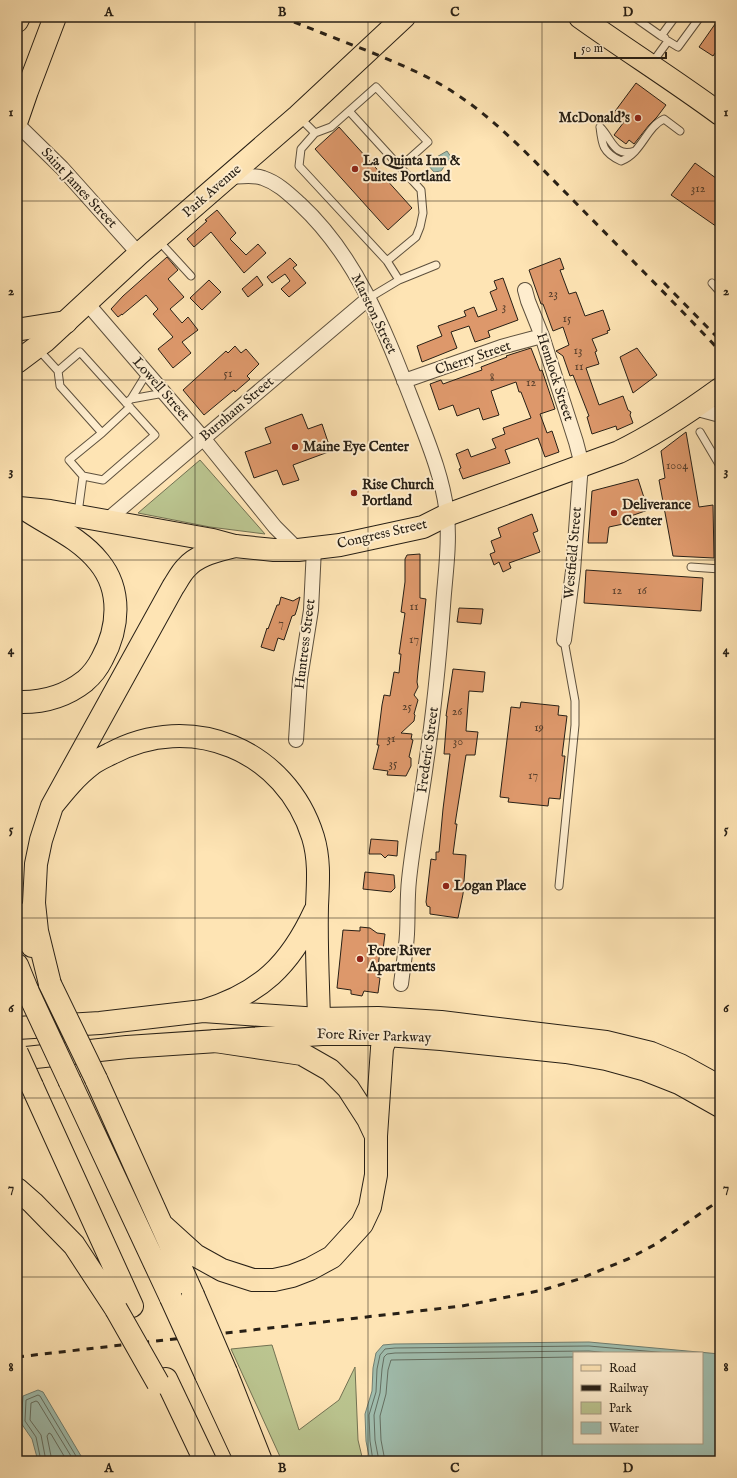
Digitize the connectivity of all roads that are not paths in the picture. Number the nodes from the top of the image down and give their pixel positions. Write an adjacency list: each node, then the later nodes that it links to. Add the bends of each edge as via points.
1 (19, 17): 7 (main road)
2 (55, 17): 15 (main road)
3 (404, 17): 14 (main road, Park Avenue)
4 (634, 17): 9 (lane)
5 (675, 17): 9 (lane)
6 (700, 17): 10 (lane, via 678,48)
7 (17, 21)
8 (590, 22): 11 (main road)
9 (661, 36): 10 (lane)
10 (668, 41): 11 (lane)
11 (650, 64): 13 (main road)
12 (349, 111): 18 (lane, via 331,127); 20 (lane); 20 (lane, via 376,87 428,142)
13 (720, 114)
14 (298, 116): 18 (lane); 21 (main road, Park Avenue)
15 (17, 120)
16 (17, 124): 23 (street, Saint James Street, via 62,168)
17 (680, 131): 19 (lane, via 664,119 658,122)
18 (315, 134): 24 (lane, via 301,149 299,166)
19 (638, 150): 19 (lane, via 622,153 614,147 600,127 602,145 613,158 621,162 629,159)
20 (400, 167): 24 (lane, via 421,190 422,213 416,237)
21 (227, 177): 22 (main road, Park Avenue); 31 (street, Marston Street, via 261,177 287,192 308,212 345,256)
22 (157, 239): 23 (main road, Park Avenue); 26 (lane)
23 (139, 254): 32 (main road, Park Avenue)
24 (387, 261): 27 (lane)
25 (436, 265): 27 (lane)
26 (191, 276)
27 (399, 280): 31 (lane)
28 (712, 283): 30 (lane)
29 (526, 290): 35 (street, Hemlock Street)
30 (720, 292)
31 (369, 298): 40 (street, Marston Street); 48 (street, Burnham Street)
32 (86, 302): 33 (main road, Park Avenue); 39 (street, Lowell Street)
33 (66, 322): 34 (main road); 36 (main road, Park Avenue)
34 (17, 328)
35 (542, 336): 40 (street, Cherry Street, via 501,347); 49 (street, Hemlock Street)
36 (37, 347): 37 (main road, Park Avenue); 38 (lane)
37 (17, 362)
38 (58, 371): 43 (lane, via 80,352); 47 (lane, via 60,386)
39 (147, 373): 42 (street, Lowell Street); 43 (lane)
40 (404, 381): 53 (street, Marston Street, via 441,484)
41 (720, 389): 44 (main road, Congress Street)
42 (164, 393): 43 (lane); 48 (street, Lowell Street)
43 (129, 403): 47 (lane); 51 (lane, via 155,435 103,480)
44 (694, 408): 45 (street); 49 (main road, Congress Street, via 639,442)
45 (720, 415)
46 (700, 432): 50 (lane)
47 (102, 433): 51 (lane, via 69,460)
48 (203, 438): 55 (street, Burnham Street); 57 (street, Lowell Street, via 275,527)
49 (582, 466): 53 (main road, Congress Street); 60 (street, Westfield Street)
50 (720, 466)
51 (83, 476): 54 (lane)
52 (21, 509): 54 (main road, Congress Street); 61 (main road, via 62,530 100,562 115,596 116,615 108,648 98,667 87,680 53,698)
53 (447, 515): 57 (main road, Congress Street, via 423,527 340,545); 69 (street, Frederic Street, via 448,549 438,668 409,881 407,942)
54 (78, 516): 55 (main road, Congress Street)
55 (106, 520): 56 (main road, Congress Street)
56 (235, 546): 57 (main road, Congress Street, via 274,550); 63 (main road, via 204,555 186,568 173,587)
57 (306, 549): 62 (street, Huntress Street, via 311,610 300,679)
58 (691, 567): 59 (lane)
59 (720, 569)
60 (564, 640): 64 (lane, via 575,702 575,725)
61 (17, 702)
62 (296, 740)
63 (52, 806): 65 (main road, via 70,784 93,763 133,743 179,736 203,738 229,745 266,767 287,788 303,812 316,852); 68 (main road, via 36,864 34,903 37,931)
64 (559, 886)
65 (317, 906): 70 (main road, via 299,943 270,976 225,1005); 71 (main road)
66 (17, 913): 68 (main road)
67 (17, 965): 83 (main road, bridge, via 171,1298)
68 (50, 984): 81 (main road, bridge)
69 (401, 984)
70 (203, 1011): 71 (main road, Fore River Parkway); 73 (main road, Fore River Parkway, via 100,1023)
71 (320, 1026): 72 (main road, Fore River Parkway, via 374,1018); 74 (main road, Fore River Parkway)
72 (394, 1027): 77 (main road, Fore River Parkway, via 441,1022 606,1042 649,1062 679,1083); 79 (main road, via 382,1048)
73 (17, 1028)
74 (215, 1041): 76 (main road, Fore River Parkway); 79 (main road, via 302,1054 330,1070 348,1088)
75 (17, 1053): 82 (main road, bridge)
76 (17, 1059)
77 (708, 1087): 78 (main road, Fore River Parkway)
78 (720, 1106)
79 (376, 1136): 81 (main road, via 376,1175 370,1207 365,1218 332,1257 310,1269 274,1280 253,1280 222,1270 194,1255)
80 (17, 1189): 82 (main road, via 74,1245)
81 (163, 1226): 83 (main road, bridge, via 193,1295)
82 (124, 1307): 84 (main road, bridge)
83 (216, 1373): 85 (main road); 86 (main road)
84 (204, 1461)
85 (246, 1461)
86 (261, 1461)

